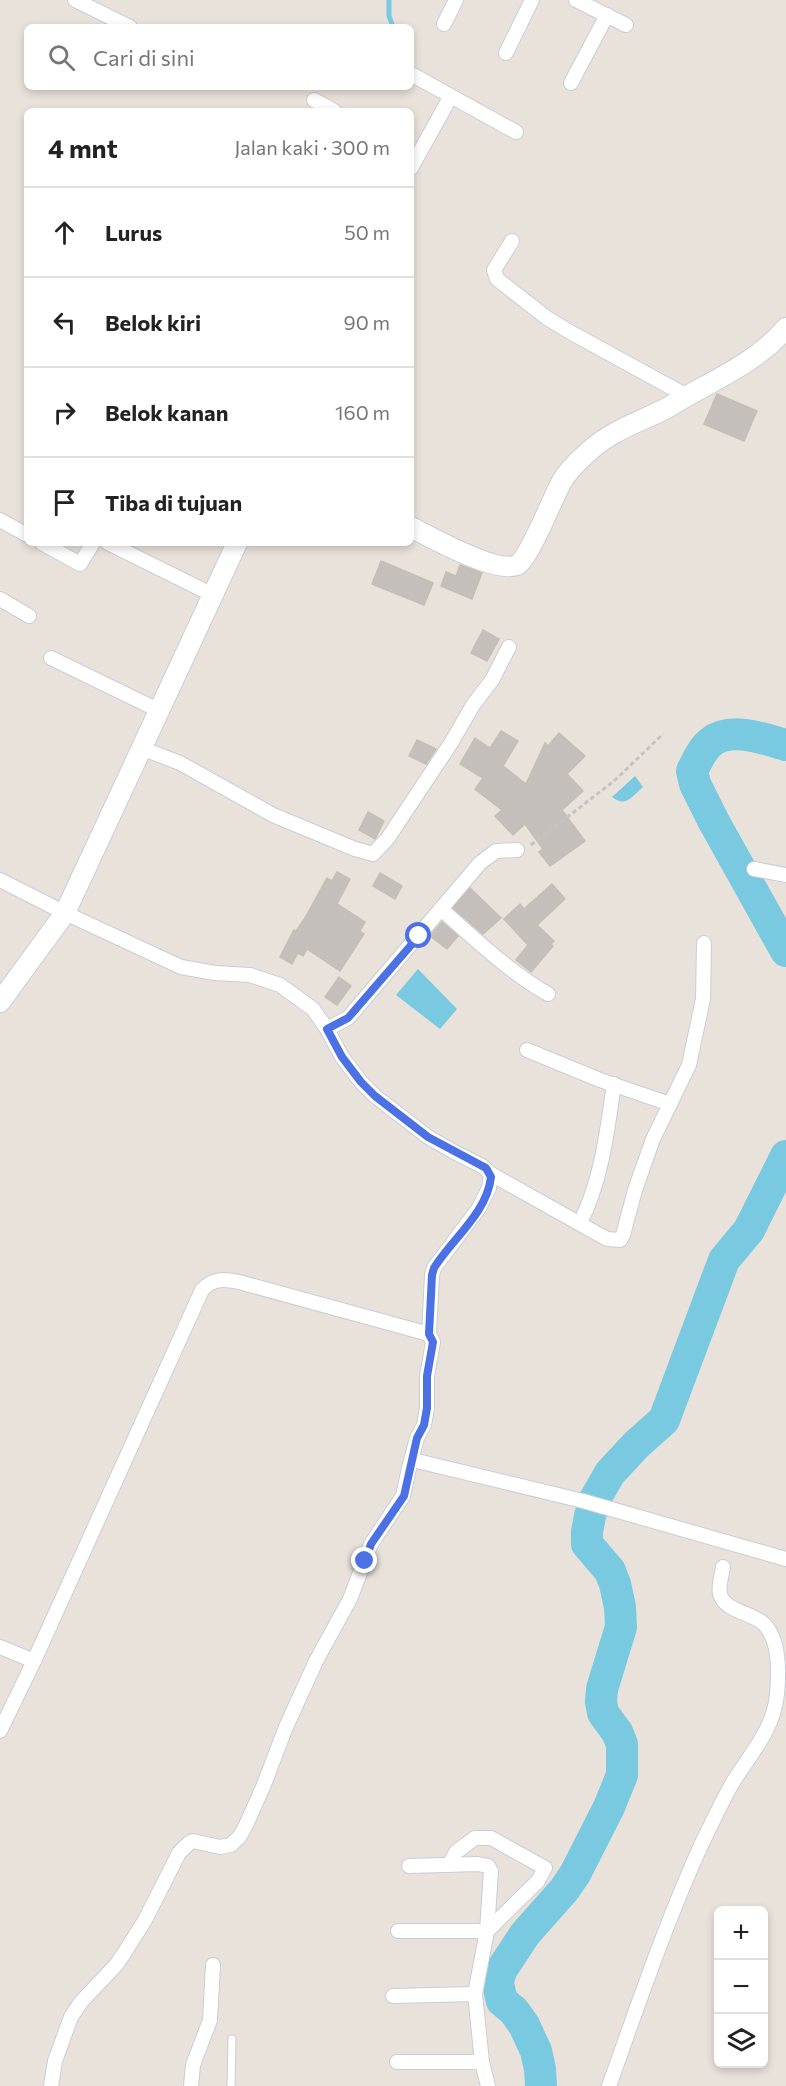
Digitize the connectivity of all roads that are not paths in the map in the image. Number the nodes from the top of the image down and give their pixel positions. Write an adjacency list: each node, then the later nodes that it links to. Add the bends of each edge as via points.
1 (75, 0): 6 (street)
2 (456, 0): 7 (street)
3 (532, 0): 9 (street)
4 (576, 0): 5 (street)
5 (606, 15): 8 (street); 11 (street)
6 (124, 24)
7 (444, 24)
8 (626, 25)
9 (506, 53)
10 (414, 76): 12 (street)
11 (571, 83)
12 (451, 96): 15 (street); 16 (street)
13 (314, 100): 14 (street)
14 (329, 108)
15 (516, 132)
16 (414, 158)
17 (512, 241): 19 (street, via 495,266 497,279 547,318)
18 (786, 328): 19 (street, via 775,341)
19 (687, 396): 21 (street, via 603,440 577,463 559,488 529,552 515,566 473,557)
20 (0, 520): 22 (street)
21 (414, 529)
22 (24, 533)
23 (47, 546): 24 (street, via 80,564)
24 (91, 546)
25 (114, 546): 27 (street)
26 (236, 546): 27 (street)
27 (213, 595): 32 (street)
28 (0, 599): 29 (street)
29 (29, 616)
30 (509, 647): 33 (street, via 451,743 388,838 373,854 273,814 180,763)
31 (51, 658): 32 (street)
32 (158, 710): 33 (street)
33 (141, 748): 39 (street)
34 (517, 850): 38 (street, via 496,851 480,863)
35 (754, 869): 36 (street)
36 (786, 874)
37 (0, 880): 39 (street)
38 (441, 909): 41 (street, via 526,982); 43 (street, via 348,1018)
39 (65, 913): 42 (street); 43 (street, via 181,967 250,975 280,985 313,1009)
40 (704, 943): 46 (street, via 703,999 692,1053 686,1075)
41 (548, 994)
42 (0, 1002)
43 (327, 1029): 47 (street, via 342,1057 375,1096 428,1137)
44 (527, 1050): 45 (street)
45 (614, 1084): 46 (street); 48 (street, via 604,1155)
46 (670, 1104): 48 (street, via 646,1159 624,1235 620,1240 607,1239)
47 (491, 1174): 48 (street); 49 (street, via 479,1208 434,1268)
48 (580, 1223)
49 (429, 1334): 50 (street, via 433,1342 427,1408); 54 (street, via 227,1279 208,1283)
50 (412, 1460): 51 (street, via 583,1502); 68 (street, via 404,1496 371,1544 350,1599 309,1676 240,1836 231,1845 220,1847 193,1841 179,1853 127,1950 71,2017 55,2061)
51 (786, 1559)
52 (723, 1567): 72 (street, via 720,1594 728,1606 765,1625 775,1644 776,1707 768,1730 734,1782 702,1844)
53 (0, 1647): 54 (street)
54 (34, 1661): 55 (street)
55 (0, 1731)
56 (491, 1838): 57 (street, via 476,1838 456,1852); 59 (street); 61 (street, via 545,1868 538,1881)
57 (449, 1865): 58 (street); 59 (street)
58 (409, 1866)
59 (488, 1866): 61 (street, via 491,1874)
60 (398, 1931): 61 (street)
61 (487, 1931): 63 (street)
62 (213, 1965): 69 (street, via 210,2020 193,2065)
63 (475, 1994): 64 (street); 67 (street)
64 (393, 1996)
65 (232, 2038): 70 (lane)
66 (397, 2062): 67 (street)
67 (482, 2062): 71 (street)
68 (51, 2086)
69 (191, 2086)
70 (231, 2086)
71 (488, 2086)
72 (609, 2086)

